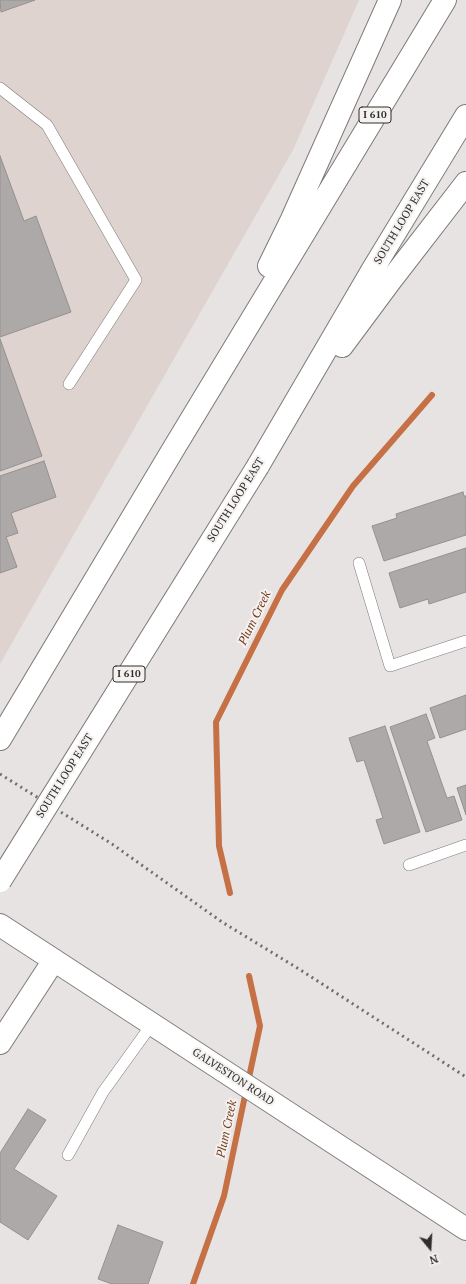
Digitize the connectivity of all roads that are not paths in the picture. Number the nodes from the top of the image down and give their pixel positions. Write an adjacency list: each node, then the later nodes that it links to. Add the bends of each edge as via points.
1 (390, 0): 6 (main road)
2 (445, 0): 6 (main road, I 610)
3 (0, 88): 8 (lane, via 47,125 136,280)
4 (466, 116): 7 (main road, SOUTH LOOP EAST)
5 (466, 183): 7 (main road)
6 (299, 224): 11 (main road, via 174,448)
7 (382, 275): 14 (main road, SOUTH LOOP EAST / I 610, bridge, via 324,372 258,466)
8 (69, 384)
9 (359, 563): 10 (lane, via 390,666)
10 (466, 640)
11 (0, 739)
12 (466, 845): 13 (lane)
13 (409, 865)
14 (0, 881)
15 (0, 925): 16 (main road, GALVESTON ROAD)
16 (54, 960): 17 (main road, GALVESTON ROAD); 18 (main road)
17 (152, 1024): 19 (lane, via 103,1092); 20 (main road, GALVESTON ROAD)
18 (0, 1043)
19 (68, 1155)
20 (466, 1229)

